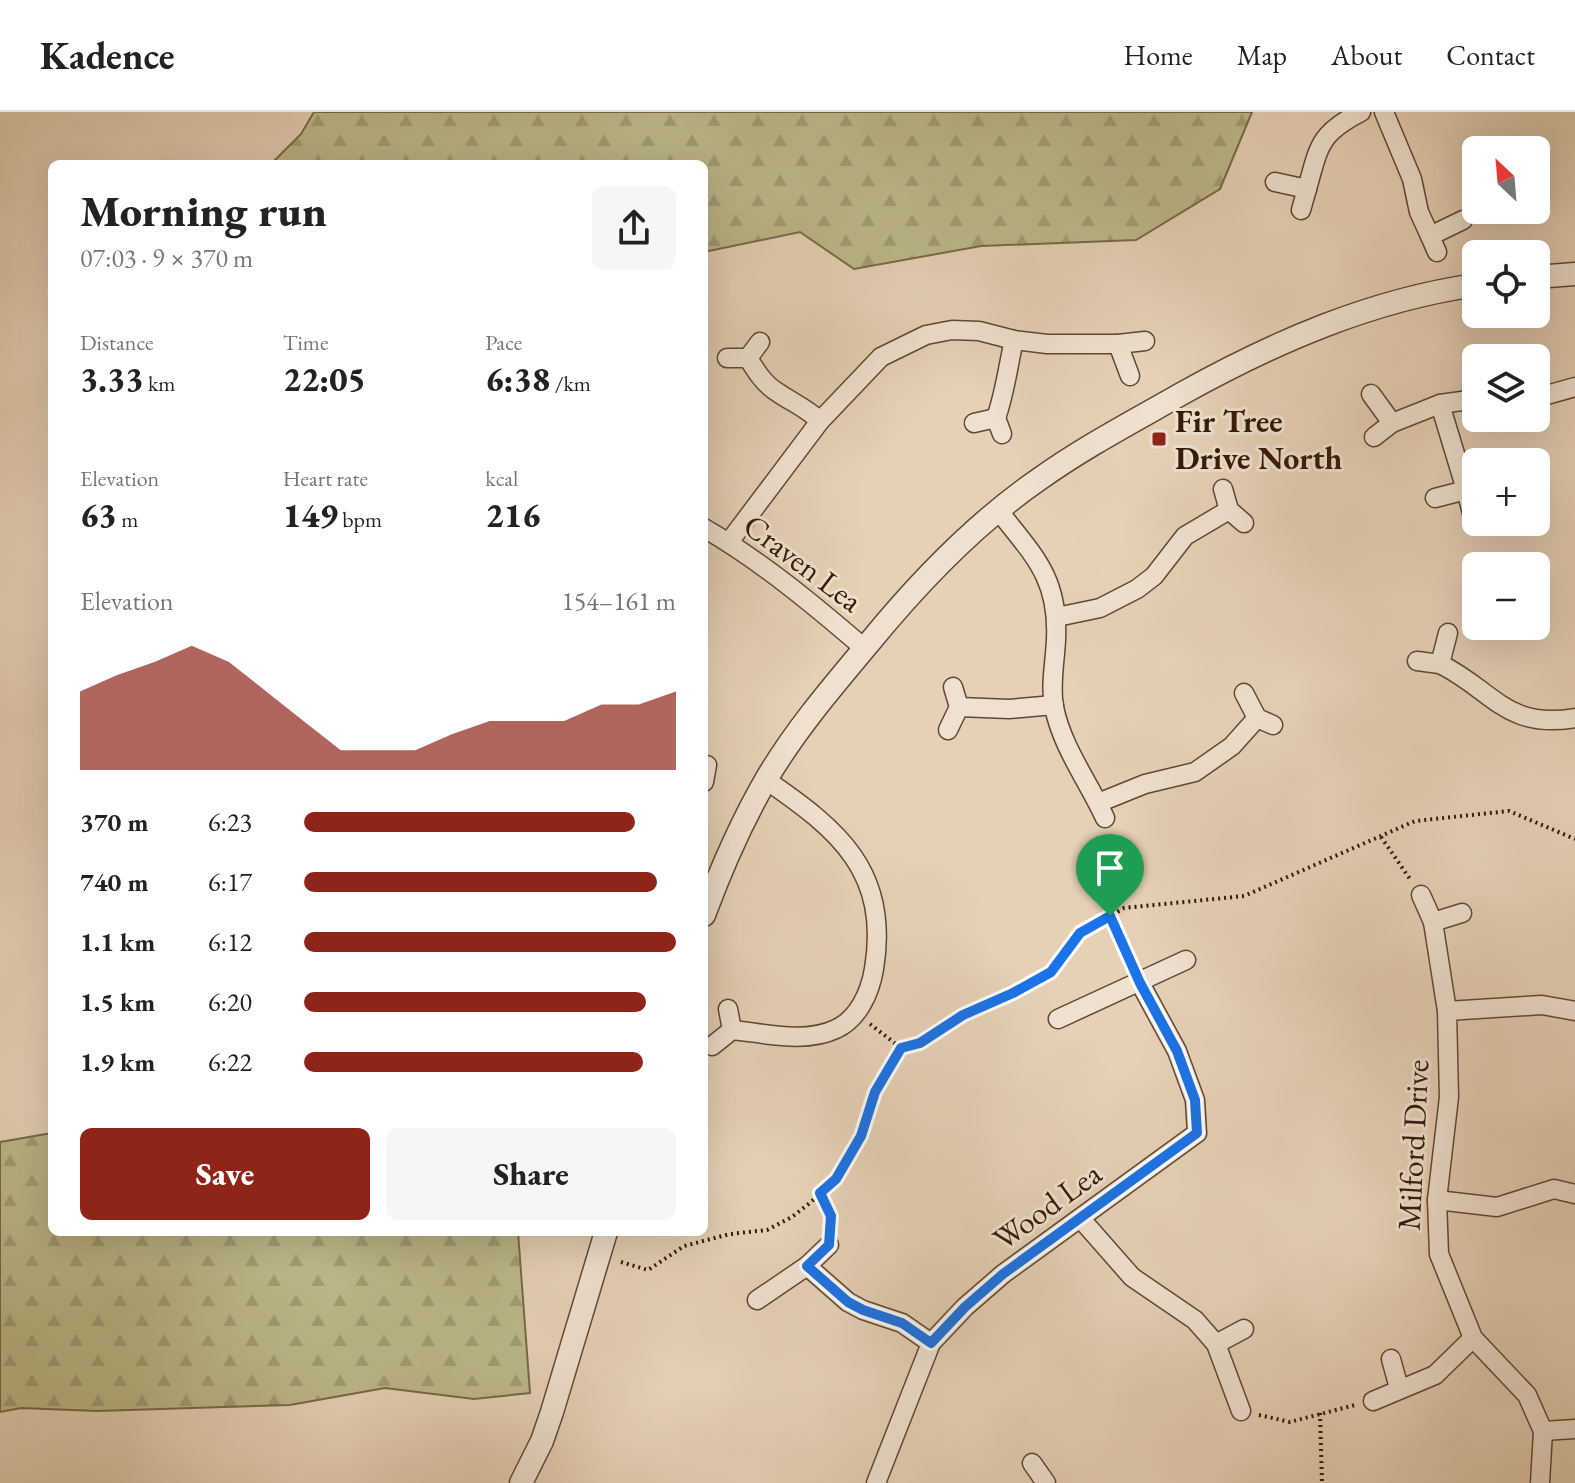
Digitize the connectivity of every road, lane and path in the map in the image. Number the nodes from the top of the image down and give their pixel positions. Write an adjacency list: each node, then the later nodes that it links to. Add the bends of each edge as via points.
1 (1361, 112): 4 (street, via 1326,135)
2 (1384, 112): 6 (street, via 1434,244)
3 (1275, 182): 4 (street)
4 (1307, 189): 5 (street)
5 (1301, 210)
6 (1462, 221)
7 (1575, 274): 8 (street)
8 (1550, 276)
9 (1462, 288): 30 (street, via 1384,304 1277,345 1132,422)
10 (1014, 340): 13 (street); 22 (street, via 952,330 901,345 862,374); 23 (street, via 999,426)
11 (1145, 341): 13 (street)
12 (760, 342): 15 (street)
13 (1118, 344): 16 (street)
14 (727, 358): 15 (street)
15 (748, 358): 22 (street, via 774,391 806,407)
16 (1130, 376)
17 (1575, 387): 19 (street)
18 (1371, 394): 24 (street)
19 (1550, 394)
20 (1462, 401): 21 (street)
21 (1440, 404): 24 (street); 26 (street)
22 (820, 421): 34 (street)
23 (974, 423)
24 (1392, 423): 25 (street)
25 (1374, 437)
26 (1462, 477)
27 (1223, 489): 31 (street)
28 (1462, 491): 29 (street)
29 (1435, 498)
30 (998, 510): 35 (street, via 1043,568); 37 (street, via 908,596)
31 (1229, 510): 32 (street); 35 (street, via 1185,536 1137,589 1100,608)
32 (1244, 523)
33 (708, 530): 34 (street, Craven Lea)
34 (729, 542): 37 (street, Craven Lea)
35 (1057, 617): 42 (street)
36 (1448, 633): 39 (street)
37 (864, 648): 46 (street)
38 (1417, 661): 39 (street)
39 (1440, 664): 44 (street, via 1521,716)
40 (953, 687): 43 (street)
41 (1244, 693): 47 (street, via 1265,721 1195,772 1145,784)
42 (1054, 705): 43 (street); 47 (street, via 1063,738)
43 (959, 707): 45 (street)
44 (1575, 718)
45 (948, 730)
46 (766, 780): 51 (street); 60 (street, via 835,833 866,882 876,917 876,956 869,989)
47 (1101, 810): 53 (path, via 1098,871)
48 (1381, 837): 49 (path, via 1415,821 1509,811); 50 (path); 53 (path, via 1244,896 1124,908)
49 (1575, 839)
50 (1421, 895): 54 (street, Milford Drive)
51 (708, 906)
52 (1462, 913): 54 (street)
53 (1110, 916): 56 (path); 64 (path, via 1080,933 1051,972 963,1015 920,1043)
54 (1433, 922): 58 (street, Milford Drive)
55 (1186, 960): 56 (street)
56 (1140, 983): 61 (street); 68 (street, Wood Lea, via 1177,1051 1195,1100 1197,1133)
57 (728, 1009): 62 (street)
58 (1447, 1011): 59 (street, via 1542,1005); 67 (street, Milford Drive, via 1449,1097)
59 (1575, 1011)
60 (856, 1013): 62 (street, via 837,1029 809,1036); 64 (path)
61 (1058, 1019)
62 (732, 1030): 63 (street)
63 (712, 1046)
64 (901, 1048): 65 (path, via 875,1092 861,1136 836,1179)
65 (820, 1193): 70 (path, via 831,1216); 71 (path, via 767,1230 684,1246 648,1270)
66 (1575, 1194): 67 (street, via 1554,1189 1497,1207)
67 (1437, 1200): 75 (street, Milford Drive, via 1439,1254)
68 (1081, 1219): 76 (street, Wood Lea, via 1003,1274); 77 (street, via 1132,1277 1195,1320)
69 (605, 1236): 71 (street)
70 (829, 1245): 72 (street)
71 (599, 1255): 86 (street, via 552,1412)
72 (807, 1266): 73 (street); 76 (street, via 848,1302 902,1323)
73 (757, 1300)
74 (1244, 1329): 77 (street)
75 (1473, 1338): 79 (street, via 1435,1375); 84 (street, Milford Drive, via 1527,1395)
76 (931, 1343): 87 (street, Wood Lea)
77 (1216, 1344): 81 (street)
78 (1391, 1359): 79 (street)
79 (1399, 1388): 80 (street)
80 (1373, 1401): 82 (path)
81 (1241, 1411): 82 (path, via 1290,1422)
82 (1320, 1413): 89 (path)
83 (1575, 1429): 84 (street)
84 (1543, 1431): 90 (street, Milford Drive)
85 (1032, 1463): 88 (street)
86 (521, 1483)
87 (876, 1483)
88 (1046, 1483)
89 (1322, 1483)
90 (1540, 1483)

